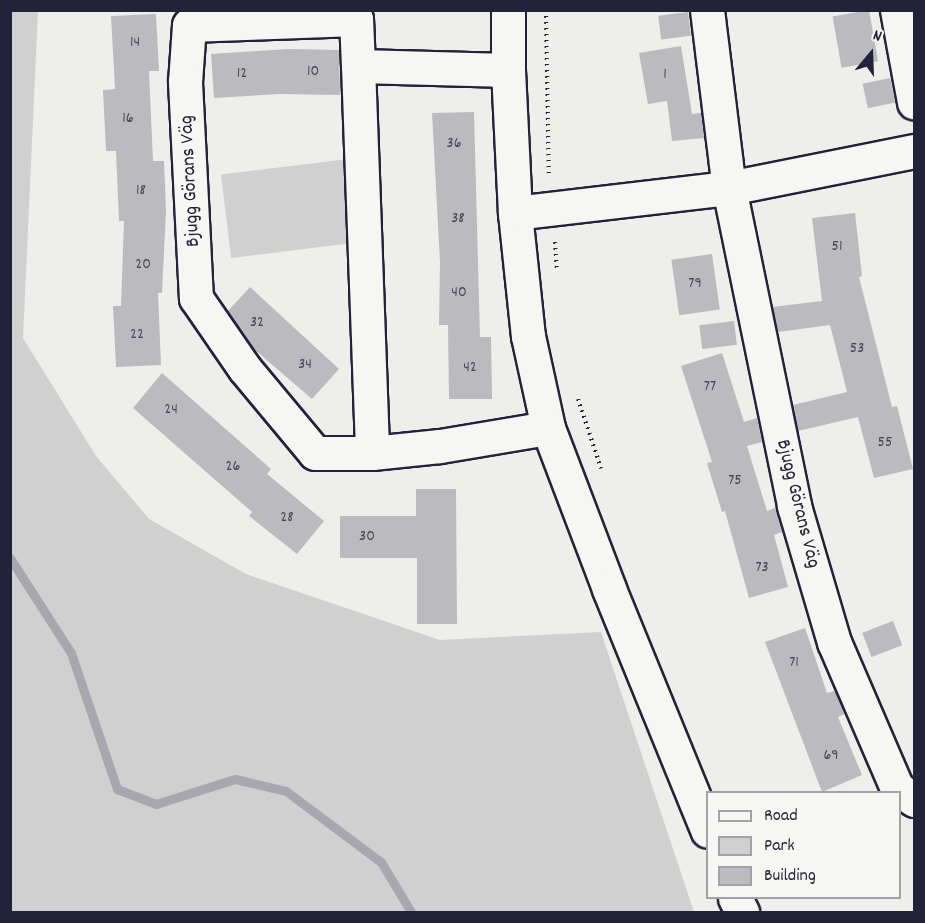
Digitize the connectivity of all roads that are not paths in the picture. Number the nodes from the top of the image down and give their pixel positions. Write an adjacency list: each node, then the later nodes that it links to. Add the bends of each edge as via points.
1 (508, 10): 5 (street)
2 (707, 10): 8 (street, Bjugg Görans Väg)
3 (897, 10): 6 (street)
4 (358, 66): 5 (street); 11 (street, Bjugg Görans Väg); 11 (street, Bjugg Görans Väg, via 356,19 189,25 185,82 196,298 245,369 315,453)
5 (508, 70): 9 (street)
6 (915, 102)
7 (915, 151): 8 (street)
8 (729, 188): 9 (street); 12 (street, Bjugg Görans Väg, via 794,506 834,642 897,788)
9 (515, 213): 10 (street, via 528,336)
10 (548, 428): 11 (street, Bjugg Görans Väg); 13 (street, via 664,729)
11 (372, 453)
12 (915, 800)
13 (706, 826)

